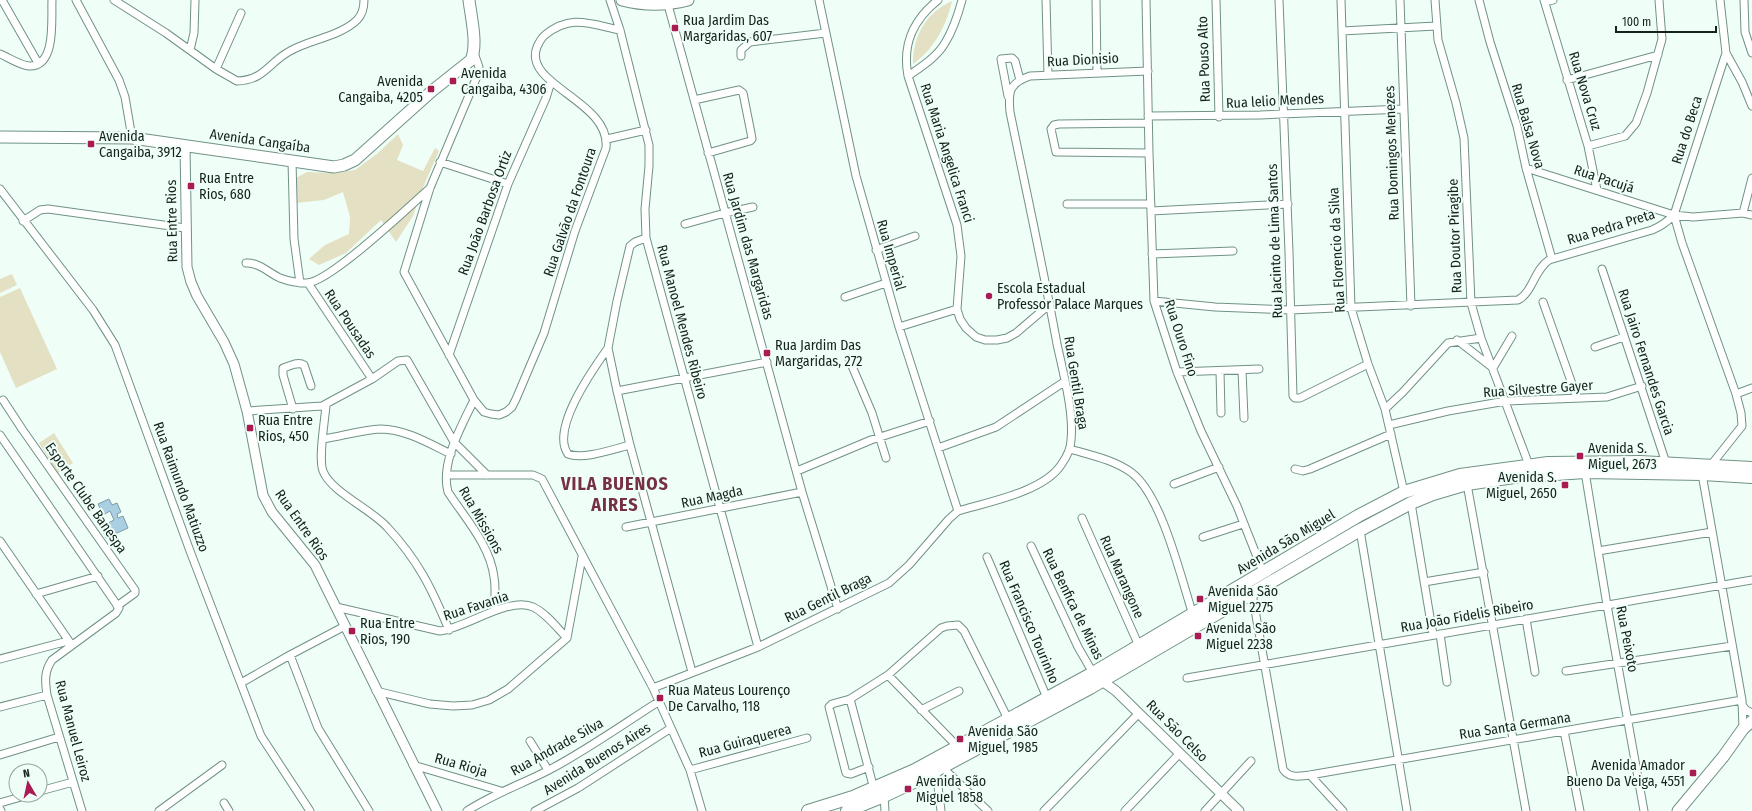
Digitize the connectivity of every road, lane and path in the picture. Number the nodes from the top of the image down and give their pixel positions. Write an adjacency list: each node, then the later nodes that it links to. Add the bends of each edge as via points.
1 (2, 0): 42 (street)
2 (52, 0): 42 (street, via 49,50 45,59)
3 (76, 0): 63 (street, via 119,80 125,97)
4 (114, 0): 35 (street)
5 (195, 0): 35 (street, via 194,34)
6 (364, 0): 44 (street, via 362,14 358,20 319,40 291,50 255,77 237,81)
7 (470, 0): 39 (main road)
8 (610, 0): 32 (street, Rua Manoel Mendes Ribeiro)
9 (622, 0): 28 (main road)
10 (688, 0): 28 (main road)
11 (819, 0): 34 (street, Rua Imperial)
12 (938, 0): 49 (street, Rua Maria Angelica Franci, via 923,12 910,36 905,60)
13 (962, 0): 49 (street, via 945,45)
14 (1046, 0): 48 (street)
15 (1096, 0): 46 (street)
16 (1146, 0): 45 (street, Rua Ouro Fino)
17 (1216, 0): 59 (street, Rua Pouso Alto)
18 (1279, 0): 58 (street, Rua Jacinto de Lima Santos)
19 (1341, 0): 33 (street, Rua Florencio da Silva)
20 (1400, 0): 31 (street, Rua Domingos Menezes)
21 (1435, 0): 30 (street, Rua Doutor Piragibe)
22 (1479, 0): 71 (street, Rua Balsa Nova, via 1517,126)
23 (1553, 0): 27 (street)
24 (1659, 0): 40 (street, via 1662,39)
25 (1720, 0): 37 (street)
26 (1744, 0): 36 (street, via 1745,32)
27 (1544, 1): 51 (street, Rua Nova Cruz)
28 (668, 5): 54 (street, Rua Jardim das Margaridas)
29 (241, 13): 44 (street)
30 (1436, 26): 31 (street); 102 (street, Rua Doutor Piragibe, via 1464,138)
31 (1401, 28): 33 (street); 56 (street, Rua Domingos Menezes)
32 (620, 30): 52 (street, Rua Galvão da Fontoura, via 579,21 563,23 542,37 536,49 535,59 539,70); 61 (street, Rua Manoel Mendes Ribeiro)
33 (1342, 31): 57 (street, Rua Florencio da Silva)
34 (826, 33): 41 (street, via 750,42 741,50); 90 (street, Rua Imperial, via 856,176)
35 (190, 50): 44 (street)
36 (1752, 52)
37 (1726, 53): 55 (street); 83 (street, Rua do Beca)
38 (0, 54): 42 (street, via 28,66)
39 (474, 54): 43 (main road, Avenida Cangaíba); 47 (street, via 479,67)
40 (1658, 55): 51 (street); 66 (street, via 1647,94 1636,123 1629,133 1619,139)
41 (740, 56)
42 (38, 63)
43 (468, 64): 47 (street); 69 (main road, Avenida Cangaíba, via 432,91 355,160 334,167)
44 (216, 69)
45 (1148, 71): 46 (street, Rua Dionisio); 60 (street, Rua Ouro Fino)
46 (1097, 72): 48 (street, Rua Dionisio)
47 (478, 74): 70 (street)
48 (1048, 75): 50 (street, Rua Dionisio, via 1030,76)
49 (908, 76): 106 (street, Rua Maria Angelica Franci, via 957,226 961,256)
50 (1020, 80): 53 (street, via 1010,90); 53 (street, Rua Gentil Braga, via 1012,58 1001,59)
51 (1567, 80): 66 (street, Rua Nova Cruz)
52 (551, 82): 64 (street, Rua Galvão da Fontoura, via 594,115); 73 (street, Rua João Barbosa Ortiz)
53 (1009, 97): 103 (street, Rua Gentil Braga)
54 (694, 100): 67 (street, Rua Jardim das Margaridas); 67 (street, via 739,90 744,93 752,139)
55 (1752, 106)
56 (1404, 109): 57 (street, Rua lelio Mendes); 104 (street, Rua Domingos Menezes)
57 (1344, 111): 58 (street, Rua lelio Mendes); 105 (street, Rua Florencio da Silva)
58 (1283, 114): 59 (street, Rua lelio Mendes); 78 (street, Rua Jacinto de Lima Santos)
59 (1219, 116): 60 (street, Rua lelio Mendes)
60 (1148, 120): 68 (street, Rua Ouro Fino); 68 (street, Rua lelio Mendes, via 1059,124 1051,129 1056,152)
61 (646, 130): 64 (street); 89 (street, Rua Manoel Mendes Ribeiro, via 650,153 645,208)
62 (0, 137): 63 (main road, Avenida Cangaíba)
63 (132, 138): 65 (main road, Avenida Cangaíba)
64 (607, 139): 134 (street, Rua Galvão da Fontoura, via 606,148 575,231 544,333 512,407 506,412 491,414 484,412)
65 (185, 146): 69 (main road, Avenida Cangaíba); 87 (street, Rua Entre Rios)
66 (1588, 146): 76 (street, Rua Nova Cruz)
67 (708, 153): 81 (street, Rua Jardim das Margaridas)
68 (1149, 153): 80 (street, Rua Ouro Fino)
69 (292, 161): 96 (street, via 294,239)
70 (440, 162): 73 (street); 74 (street)
71 (1526, 168): 76 (street, Rua Pacujá); 93 (street, Rua Balsa Nova)
72 (1752, 178): 82 (street)
73 (508, 184): 115 (street, Rua João Barbosa Ortiz)
74 (430, 188): 97 (street, via 341,265); 115 (street, via 404,272)
75 (0, 189): 85 (street, Rua Raimundo Matiuzzo)
76 (1597, 190): 83 (street, Rua Pacujá)
77 (1067, 204): 80 (street)
78 (1288, 204): 80 (street); 107 (street, Rua Jacinto de Lima Santos)
79 (753, 207): 81 (street)
80 (1151, 208): 92 (street, Rua Ouro Fino)
81 (724, 212): 86 (street); 117 (street, Rua Jardim das Margaridas)
82 (1743, 213): 83 (street, Rua Pacujá, via 1693,217); 84 (street, Rua Pacujá)
83 (1674, 215): 93 (street, Rua Pedra Preta, via 1652,230); 131 (street)
84 (1752, 215)
85 (23, 221): 87 (street, via 40,210 48,209); 221 (street, Rua Raimundo Matiuzzo, via 93,310 115,345)
86 (685, 224)
87 (185, 228): 139 (street, Rua Entre Rios, via 187,267 191,282 229,352)
88 (915, 236): 90 (street)
89 (646, 238): 114 (street, via 630,246); 124 (street, Rua Manoel Mendes Ribeiro)
90 (876, 250): 98 (street, Rua Imperial)
91 (1233, 251): 92 (street)
92 (1152, 254): 100 (street, Rua Ouro Fino)
93 (1552, 259): 102 (street, via 1540,268 1520,298)
94 (246, 263): 96 (street, via 256,265 279,278)
95 (1602, 269): 111 (street, Rua Jairo Fernandes Garcia)
96 (300, 282): 97 (street)
97 (308, 283): 125 (street, Rua Pousadas)
98 (886, 283): 99 (street); 108 (street, Rua Imperial)
99 (845, 296)
100 (1154, 301): 107 (street, via 1222,308); 123 (street, Rua Ouro Fino)
101 (1543, 302): 132 (street)
102 (1471, 303): 104 (street); 110 (street, Rua Doutor Piragibe)
103 (1050, 304): 106 (street, Rua Maria Angelica Franci, via 1016,333 997,340 976,337 966,328); 126 (street, Rua Gentil Braga)
104 (1411, 306): 105 (street)
105 (1351, 308): 107 (street); 118 (street, Rua Florencio da Silva)
106 (957, 309): 108 (street)
107 (1290, 310): 118 (street, Rua Jacinto de Lima Santos, via 1295,398 1300,398)
108 (899, 327): 142 (street, Rua Imperial)
109 (1512, 336): 119 (street)
110 (1481, 337): 112 (street); 119 (street, Rua Doutor Piragibe)
111 (1624, 337): 113 (street); 128 (street, Rua Jairo Fernandes Garcia)
112 (1457, 340): 119 (street); 138 (street, via 1445,345 1404,392)
113 (1595, 347)
114 (608, 348): 130 (street); 149 (street, via 577,395 565,429 564,445 568,454 574,456)
115 (448, 355): 134 (street)
116 (849, 359): 146 (street)
117 (767, 362): 124 (street); 160 (street, Rua Jardim das Margaridas)
118 (1368, 364): 138 (street, Rua Florencio da Silva)
119 (1493, 368): 135 (street, Rua Doutor Piragibe)
120 (1259, 369): 121 (street)
121 (1242, 370): 122 (street); 141 (street)
122 (1220, 371): 123 (street); 140 (street)
123 (1177, 372): 157 (street, Rua Ouro Fino, via 1201,431)
124 (684, 378): 130 (street); 171 (street, Rua Manoel Mendes Ribeiro)
125 (372, 379): 136 (street); 148 (street, via 398,361 410,362)
126 (1064, 382): 150 (street, via 996,427); 151 (street, Rua Gentil Braga, via 1072,431)
127 (312, 386): 137 (street, via 302,364 297,363 283,368)
128 (1642, 386): 132 (street, Rua Silvestre Gayer, via 1607,397); 154 (street, Rua Jairo Fernandes Garcia)
129 (1752, 388): 131 (street)
130 (617, 391): 149 (street)
131 (1736, 394): 156 (street, via 1742,426)
132 (1576, 398): 135 (street, Rua Silvestre Gayer)
133 (3, 400): 194 (street, Esporte Clube Banespa, via 135,590 135,593)
134 (474, 400): 148 (street, Rua Missions)
135 (1506, 401): 143 (street, Rua Silvestre Gayer); 155 (street, Rua Doutor Piragibe)
136 (326, 405): 137 (street); 147 (street)
137 (293, 409): 139 (street)
138 (1385, 409): 143 (street, Rua Florencio da Silva)
139 (247, 411): 195 (street, Rua Entre Rios, via 263,495 272,512 314,565)
140 (1221, 413)
141 (1244, 418)
142 (930, 421): 146 (street); 150 (street, Rua Imperial)
143 (1389, 425): 144 (street, Rua Florencio da Silva)
144 (1391, 434): 159 (street, via 1310,469); 169 (street, Rua Florencio da Silva)
145 (0, 435): 187 (street)
146 (880, 437): 153 (street); 160 (street)
147 (323, 439): 152 (street, via 365,431 393,430); 202 (street, via 324,473 337,488 386,525 407,549 426,578)
148 (454, 442): 152 (street, Rua Missions); 162 (street)
149 (630, 445): 174 (street)
150 (938, 448): 172 (street, Rua Imperial)
151 (1070, 449): 172 (street, Rua Gentil Braga, via 1054,474 1042,483); 198 (street, via 1119,466 1139,479 1160,514)
152 (451, 454): 164 (street, Rua Missions)
153 (886, 458)
154 (1666, 463): 155 (main road, Avenida São Miguel); 156 (main road, Avenida São Miguel)
155 (1529, 464): 169 (main road, Avenida São Miguel, via 1460,475)
156 (1711, 465): 158 (main road, Avenida São Miguel)
157 (1219, 466): 166 (street); 175 (street, Rua Ouro Fino)
158 (1752, 468)
159 (1295, 470)
160 (797, 471): 168 (street, Rua Jardim das Margaridas)
161 (1586, 472): 163 (main road, Avenida São Miguel); 167 (main road, Avenida São Miguel, via 1514,477); 182 (street, Rua Peixoto)
162 (487, 474): 164 (street); 183 (street, via 533,475 542,479)
163 (1702, 474): 165 (main road, Avenida São Miguel); 178 (street)
164 (447, 475): 197 (street, Rua Missions, via 448,492 483,546 492,567)
165 (1752, 477)
166 (1174, 484)
167 (1467, 484): 170 (main road, Avenida São Miguel); 186 (street)
168 (802, 492): 171 (street, Rua Magda); 196 (street, Rua Jardim das Margaridas)
169 (1404, 492): 185 (main road, Avenida São Miguel)
170 (1411, 502): 177 (main road, Avenida São Miguel); 189 (street)
171 (720, 509): 174 (street, Rua Magda); 209 (street, Rua Manoel Mendes Ribeiro)
172 (958, 511): 196 (street, Rua Gentil Braga, via 900,575)
173 (1082, 518): 207 (street, Rua Marangone)
174 (652, 523): 176 (street, Rua Magda); 215 (street)
175 (1243, 524): 179 (street); 185 (street, Rua Ouro Fino)
176 (626, 527)
177 (1360, 530): 191 (main road, Avenida São Miguel); 206 (street)
178 (1712, 532): 182 (street); 190 (street)
179 (1203, 537)
180 (0, 541): 192 (street)
181 (1031, 546): 218 (street, Rua Benfica de Minas, via 1078,647)
182 (1598, 551): 193 (street, Rua Peixoto)
183 (582, 557): 204 (street); 222 (street)
184 (987, 557): 226 (street, Rua Francisco Tourinho)
185 (1263, 572): 198 (main road, Avenida São Miguel)
186 (1484, 572): 189 (street); 200 (street)
187 (98, 576): 192 (street); 194 (street)
188 (1752, 580): 190 (street, Rua João Fidelis Ribeiro)
189 (1424, 582): 203 (street)
190 (1721, 585): 193 (street, Rua João Fidelis Ribeiro); 208 (street)
191 (1252, 593): 212 (street); 218 (main road, Avenida São Miguel)
192 (36, 594): 205 (street)
193 (1607, 605): 199 (street, Rua João Fidelis Ribeiro); 213 (street, Rua Peixoto)
194 (117, 606): 205 (street, via 119,609 116,613)
195 (336, 607): 201 (street, Rua Entre Rios); 202 (street, Rua Favania, via 428,630)
196 (838, 609): 209 (street, Rua Gentil Braga)
197 (494, 611): 202 (street, Rua Favania); 204 (street, Rua Favania, via 514,606 532,606)
198 (1193, 615): 207 (main road, Avenida São Miguel)
199 (1526, 619): 200 (street, Rua João Fidelis Ribeiro); 216 (street)
200 (1492, 625): 203 (street, Rua João Fidelis Ribeiro); 242 (street)
201 (345, 626): 210 (street); 223 (street, Rua Entre Rios)
202 (450, 630)
203 (1437, 635): 206 (street, Rua João Fidelis Ribeiro); 220 (street)
204 (568, 638): 223 (street, via 508,689 472,706 430,704)
205 (70, 643): 211 (street); 225 (street, Rua Manuel Leiroz, via 47,667)
206 (1379, 645): 212 (street, Rua João Fidelis Ribeiro); 247 (street)
207 (1139, 646): 218 (main road, Avenida São Miguel)
208 (1732, 646): 213 (street); 229 (street)
209 (758, 647): 215 (street, Rua Gentil Braga)
210 (290, 654): 221 (street); 267 (street, via 318,728)
211 (0, 659)
212 (1264, 664): 219 (street, Rua João Fidelis Ribeiro); 255 (street, Rua Santa Germana, via 1283,769 1286,774 1292,776)
213 (1618, 664): 214 (street); 235 (street, Rua Peixoto)
214 (1566, 671)
215 (692, 672): 222 (street, Rua Gentil Braga)
216 (1535, 672)
217 (888, 675): 227 (street); 231 (street); 234 (street, via 941,628 958,625 969,639)
218 (1097, 677): 226 (main road, Avenida São Miguel); 232 (street, Rua São Celso); 252 (main road, Avenida São Miguel)
219 (1187, 678)
220 (1447, 682)
221 (241, 683): 266 (street, Rua Raimundo Matiuzzo, via 261,736)
222 (653, 688): 228 (street)
223 (376, 691): 250 (street, Rua Entre Rios)
224 (959, 691): 231 (street)
225 (47, 695): 230 (street); 240 (street, Rua Manuel Leiroz)
226 (1047, 698): 234 (main road, Avenida São Miguel)
227 (850, 699): 251 (street); 251 (street, via 832,704 829,708 844,770 851,774)
228 (658, 702): 237 (street); 253 (street, Rua Andrade Silva)
229 (1742, 702): 233 (street, via 1746,710); 235 (street, Rua Santa Germana); 238 (street)
230 (0, 707)
231 (921, 710): 244 (street)
232 (1139, 713): 245 (street, Rua São Celso); 277 (street)
233 (1752, 713)
234 (1008, 719): 244 (main road, Avenida São Miguel)
235 (1628, 720): 239 (street, Rua Santa Germana); 286 (street, Rua Peixoto)
236 (1752, 721): 238 (main road)
237 (671, 728): 254 (street); 270 (street, Avenida Buenos Aires, via 578,788)
238 (1747, 730): 287 (main road)
239 (1564, 731): 242 (street, Rua Santa Germana); 285 (street)
240 (59, 737): 246 (street); 256 (street, Rua Manuel Leiroz)
241 (807, 738): 254 (street, Rua Guiraquerea)
242 (1513, 739): 247 (street, Rua Santa Germana); 284 (street)
243 (530, 741): 253 (street)
244 (957, 746): 258 (main road, Avenida São Miguel)
245 (1180, 753): 260 (street, Rua São Celso); 278 (street)
246 (0, 755)
247 (1398, 759): 255 (street, Rua Santa Germana); 283 (street)
248 (1251, 761): 260 (street)
249 (222, 765): 264 (street)
250 (413, 765): 259 (street, Rua Rioja); 268 (street, Rua Entre Rios)
251 (869, 767): 258 (street)
252 (939, 768): 261 (main road, Avenida São Miguel); 275 (street); 276 (street)
253 (548, 770): 259 (street, Rua Andrade Silva)
254 (690, 770): 271 (street)
255 (1310, 775): 281 (street)
256 (73, 782): 257 (street); 263 (street, Rua Manuel Leiroz)
257 (48, 789)
258 (874, 789): 272 (main road, Avenida São Miguel)
259 (501, 791): 269 (street, Rua Andrade Silva)
260 (1221, 794): 279 (street); 280 (street, Rua São Celso)
261 (884, 796): 273 (main road, Avenida São Miguel); 274 (street)
262 (224, 803): 265 (street)
263 (82, 811)
264 (159, 811)
265 (229, 811)
266 (310, 811)
267 (369, 811)
268 (437, 811)
269 (467, 811)
270 (535, 811)
271 (702, 811)
272 (808, 811)
273 (847, 811)
274 (885, 811)
275 (942, 811)
276 (988, 811)
277 (1044, 811)
278 (1125, 811)
279 (1205, 811)
280 (1239, 811)
281 (1343, 811)
282 (1403, 811): 283 (street)
283 (1407, 811)
284 (1526, 811)
285 (1580, 811)
286 (1644, 811)
287 (1678, 811)

